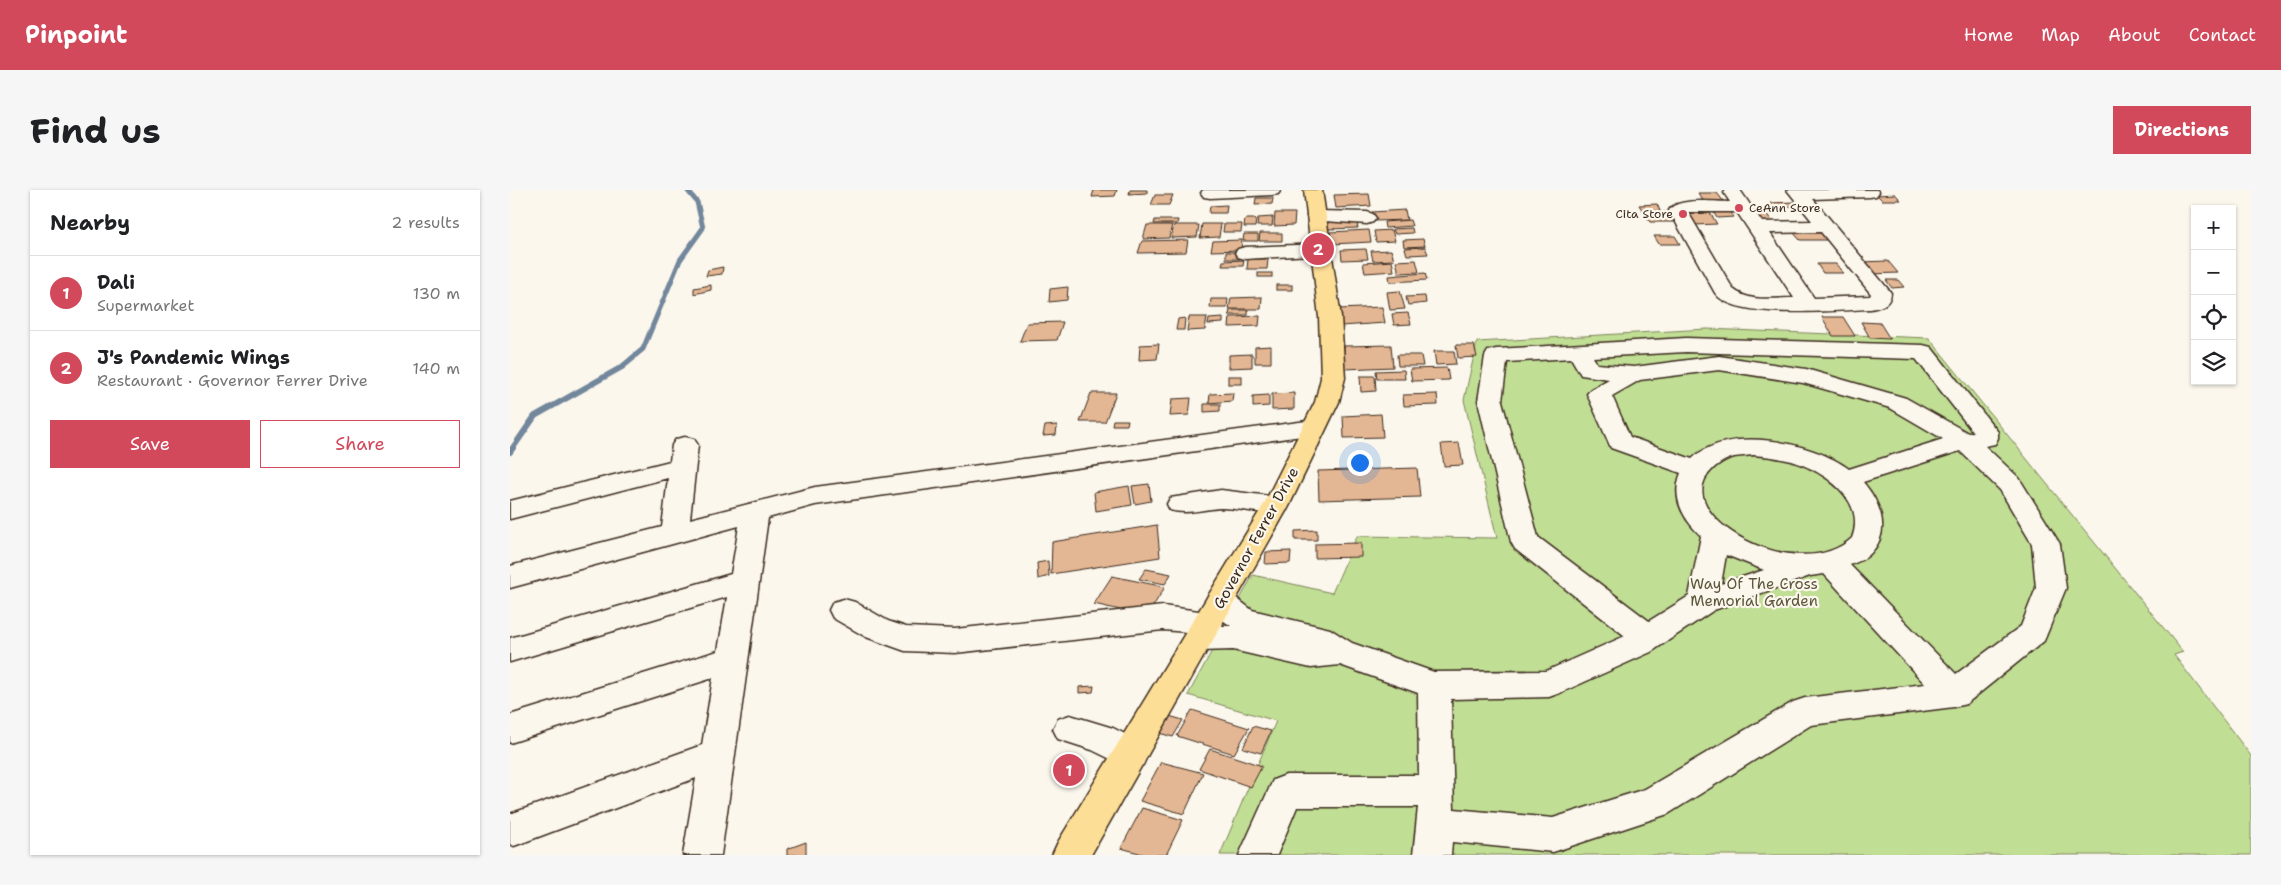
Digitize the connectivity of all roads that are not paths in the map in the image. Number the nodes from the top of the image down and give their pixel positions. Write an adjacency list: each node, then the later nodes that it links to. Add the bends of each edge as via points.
1 (1272, 190): 5 (street)
2 (1730, 190): 7 (street)
3 (1797, 192): 4 (street); 9 (street)
4 (1870, 192)
5 (1210, 193)
6 (1314, 203): 8 (street); 11 (main road, Governor Ferrer Drive)
7 (1743, 207): 10 (street); 13 (street, via 1687,207 1678,210 1724,293 1742,303)
8 (1367, 218)
9 (1826, 226): 10 (street); 13 (street, via 1881,293 1880,299)
10 (1758, 228): 13 (street)
11 (1321, 250): 12 (street); 17 (main road, Governor Ferrer Drive, via 1330,317 1333,378 1327,402)
12 (1245, 253)
13 (1808, 304)
14 (1584, 361): 15 (street); 16 (street); 18 (street, via 1686,345 1923,352 1986,432 1986,438); 33 (street, via 1496,356 1490,401 1525,542)
15 (1634, 374): 16 (street); 18 (street, via 1719,363 1806,376 1898,403)
16 (1599, 394): 19 (street, via 1620,442)
17 (1314, 428): 22 (main road, Governor Ferrer Drive); 24 (street, via 816,496)
18 (1964, 442): 20 (street); 38 (street, via 2010,484 2046,544 2051,588 2034,633)
19 (1695, 469): 20 (street, via 1724,451 1753,447 1791,452 1818,462); 26 (street, via 1688,484 1690,502)
20 (1844, 479): 27 (street, via 1865,502 1870,529 1862,546)
21 (1180, 504): 22 (street, via 1221,499)
22 (1277, 504): 32 (main road, Governor Ferrer Drive)
23 (510, 510): 25 (street, via 684,455)
24 (755, 512): 25 (street); 29 (street)
25 (675, 533): 28 (street)
26 (1714, 534): 27 (street, via 1746,553 1772,562); 30 (street)
27 (1819, 564): 30 (street); 38 (street)
28 (510, 577)
29 (745, 581): 34 (street); 36 (street)
30 (1703, 602): 33 (street)
31 (844, 610): 32 (street, via 877,629 905,639 955,641 1163,618)
32 (1209, 621): 35 (street, via 1243,620 1319,638); 35 (street, via 1233,638 1311,655); 41 (main road, Governor Ferrer Drive)
33 (1648, 637): 37 (street, via 1549,684)
34 (510, 650)
35 (1341, 652): 37 (street)
36 (733, 659): 39 (street); 42 (street)
37 (1434, 685): 43 (street)
38 (1954, 694): 43 (street, via 1805,712 1656,802 1553,835)
39 (510, 729)
40 (1070, 729): 41 (street, via 1101,738)
41 (1131, 754): 46 (main road, Governor Ferrer Drive)
42 (717, 755): 44 (street); 45 (street)
43 (1435, 824): 47 (street, via 1286,791)
44 (514, 829)
45 (702, 855)
46 (1071, 855)
47 (1258, 855)

